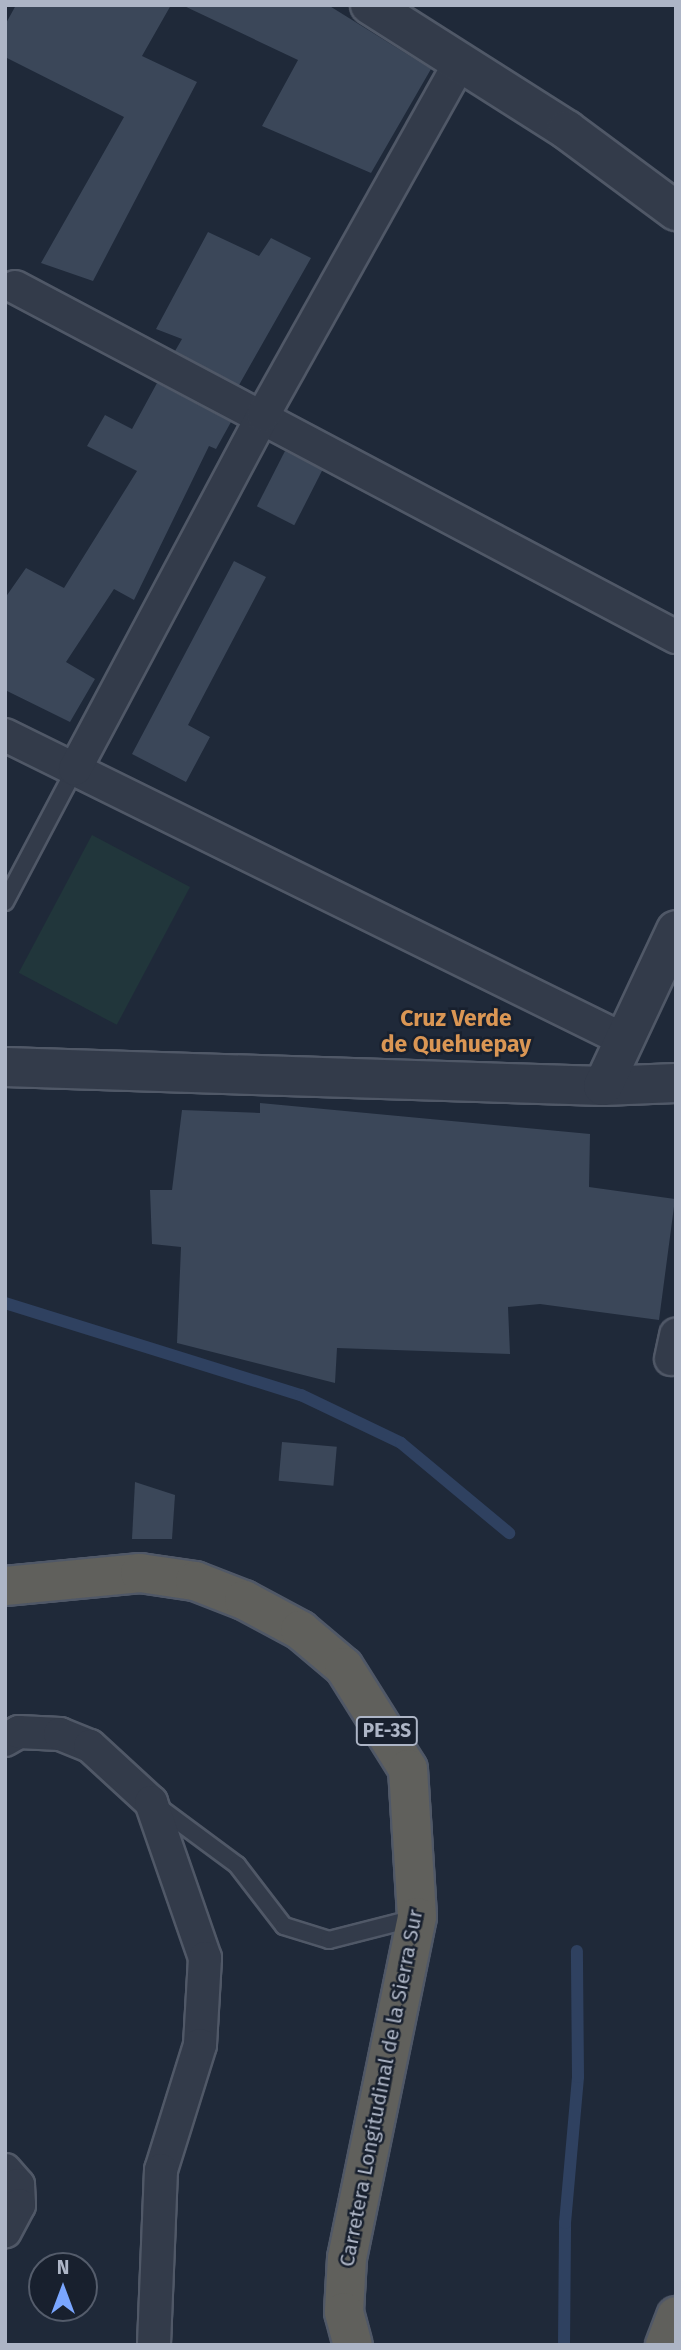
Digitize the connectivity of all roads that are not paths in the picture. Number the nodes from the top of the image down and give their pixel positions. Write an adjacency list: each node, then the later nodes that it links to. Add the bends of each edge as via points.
1 (370, 5): 2 (street)
2 (459, 65): 3 (street, via 567,130); 5 (street)
3 (676, 211)
4 (15, 287): 5 (street)
5 (263, 415): 6 (street); 8 (street)
6 (676, 636)
7 (5, 735): 8 (street)
8 (75, 769): 9 (lane); 11 (street)
9 (5, 902)
10 (676, 930): 11 (street)
11 (624, 1040): 14 (street)
12 (5, 1067): 14 (street)
13 (676, 1083): 14 (street)
14 (603, 1086)
15 (5, 1586): 18 (highway, Carretera Longitudinal de la Sierra Sur / PE-3S, via 140,1573 195,1581 300,1630 344,1667 408,1769)
16 (5, 1740): 17 (street, via 19,1732 60,1734 90,1746)
17 (151, 1802): 18 (lane, via 237,1865 284,1926 328,1940); 22 (street, via 208,1976 200,2045 161,2171)
18 (416, 1917): 23 (highway, Carretera Longitudinal de la Sierra Sur / PE-3S, via 347,2258 344,2312)
19 (5, 2170): 20 (street, via 18,2185 19,2205)
20 (5, 2231)
21 (676, 2316): 24 (highway)
22 (154, 2345)
23 (353, 2345)
24 (665, 2345)

